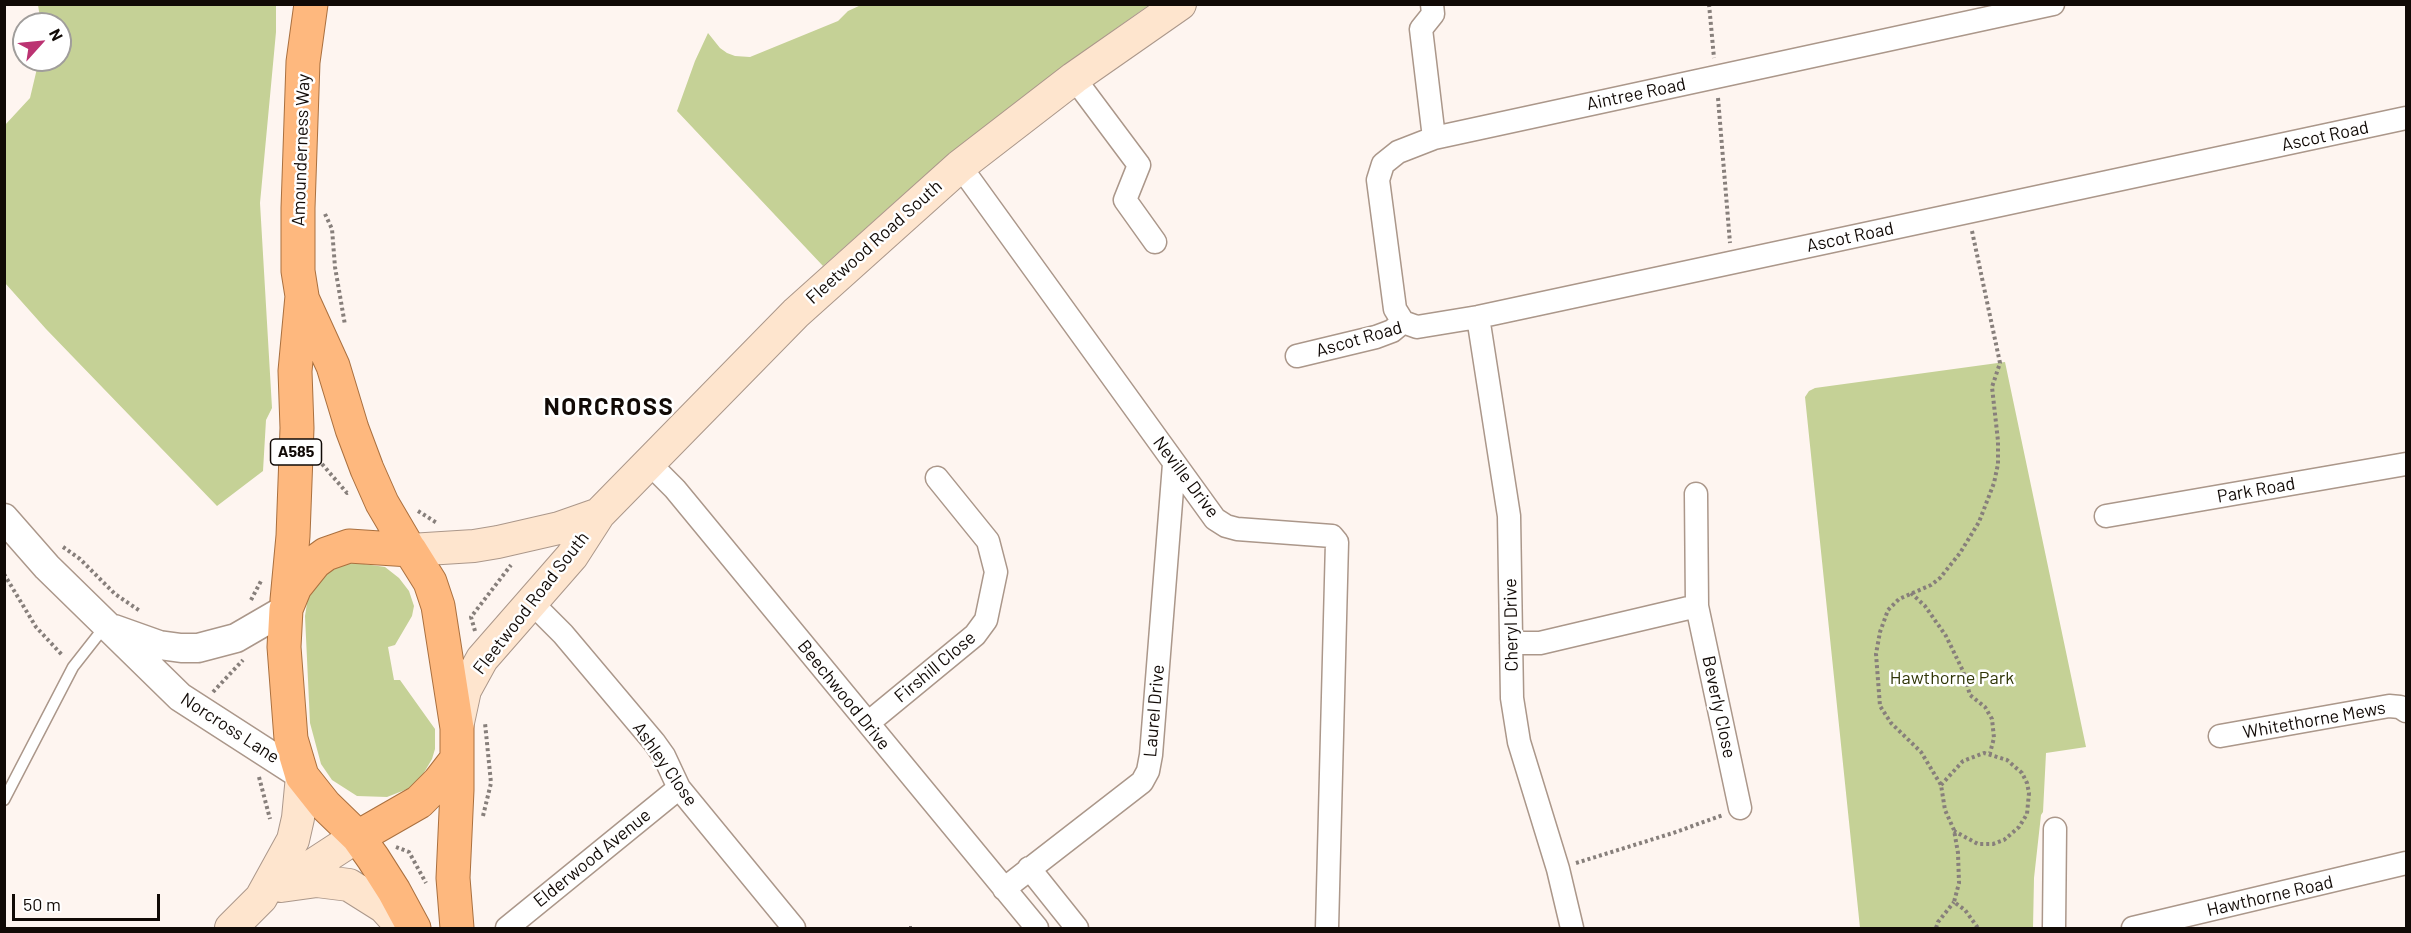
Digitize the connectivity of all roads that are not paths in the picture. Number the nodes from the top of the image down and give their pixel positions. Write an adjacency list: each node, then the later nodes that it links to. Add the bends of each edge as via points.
1 (310, 4): 10 (highway, Amounderness Way / A585, via 303,62 298,271)
2 (1180, 4): 5 (main road, Fleetwood Road South)
3 (1432, 4): 7 (street, via 1433,14 1421,29)
4 (2053, 4): 7 (street, Aintree Road)
5 (1074, 78): 8 (main road, Fleetwood Road South); 9 (street, via 1138,165 1125,200)
6 (2406, 118): 11 (street, Ascot Road)
7 (1434, 138): 12 (street, Aintree Road, via 1398,152 1383,164 1378,180 1395,309)
8 (960, 166): 14 (main road, Fleetwood Road South, via 796,313); 15 (street, Neville Drive)
9 (1155, 242)
10 (302, 297): 22 (highway, Amounderness Way / A585, via 333,366 373,482); 25 (highway, Amounderness Way / A585, via 295,371 293,536)
11 (1478, 316): 12 (street, Ascot Road, via 1417,327); 27 (street, Cheryl Drive, via 1509,516)
12 (1403, 322): 13 (street, Ascot Road, via 1376,337)
13 (1297, 356)
14 (649, 463): 19 (main road, Fleetwood Road South); 29 (street, Beechwood Drive, via 675,489)
15 (1174, 464): 39 (street, Laurel Drive, via 1148,771 1142,783); 50 (street, Neville Drive, via 1204,506 1226,526 1332,536 1337,542)
16 (2406, 464): 20 (street, Park Road)
17 (937, 478): 29 (street, Firshill Close, via 988,541 996,572 986,620 975,635)
18 (1696, 494): 24 (street, Beverly Close)
19 (599, 514): 22 (main road, Fleetwood Road South, via 510,540); 23 (main road, Fleetwood Road South, via 572,556)
20 (2106, 516)
21 (4, 518): 26 (street, Norcross Lane, via 47,567)
22 (410, 550): 25 (highway, A585, via 349,546 326,554 305,573); 30 (highway, A585, via 430,582 438,606)
23 (531, 602): 30 (main road, Fleetwood Road South, via 492,646 465,690); 33 (street, Ashley Close, via 654,742)
24 (1697, 606): 27 (street, via 1540,643); 35 (street, Beverly Close)
25 (286, 608): 26 (street, Norcross Lane, via 236,638 198,648 159,645); 32 (highway, A585, via 288,720)
26 (108, 626): 32 (street, Norcross Lane, via 150,670 200,711); 34 (lane, via 73,667)
27 (1511, 643): 51 (street, Cheryl Drive, via 1512,698 1519,742)
28 (2406, 711): 31 (street, Whitethorne Mews, via 2389,706)
29 (868, 723): 40 (street, Beechwood Drive)
30 (466, 735): 37 (highway, via 429,793); 45 (highway, A585, via 453,878)
31 (2220, 736)
32 (302, 776): 37 (highway, A585, via 324,805); 41 (main road, via 293,840)
33 (679, 788): 46 (street, Elderwood Avenue); 47 (street, Ashley Close)
34 (4, 800)
35 (1740, 808)
36 (2055, 829): 52 (street)
37 (357, 837): 41 (main road); 44 (highway, A585, via 381,869)
38 (2406, 863): 53 (street, Hawthorne Road)
39 (1029, 868): 40 (street, Laurel Drive); 49 (street)
40 (1004, 889): 48 (street, Beechwood Drive)
41 (271, 892): 42 (main road); 43 (main road, via 317,881 349,885 384,907)
42 (233, 928)
43 (403, 928)
44 (414, 928)
45 (458, 928)
46 (507, 928)
47 (794, 928)
48 (1037, 928)
49 (1077, 928)
50 (1327, 928)
51 (1572, 928)
52 (2054, 928)
53 (2133, 928)

